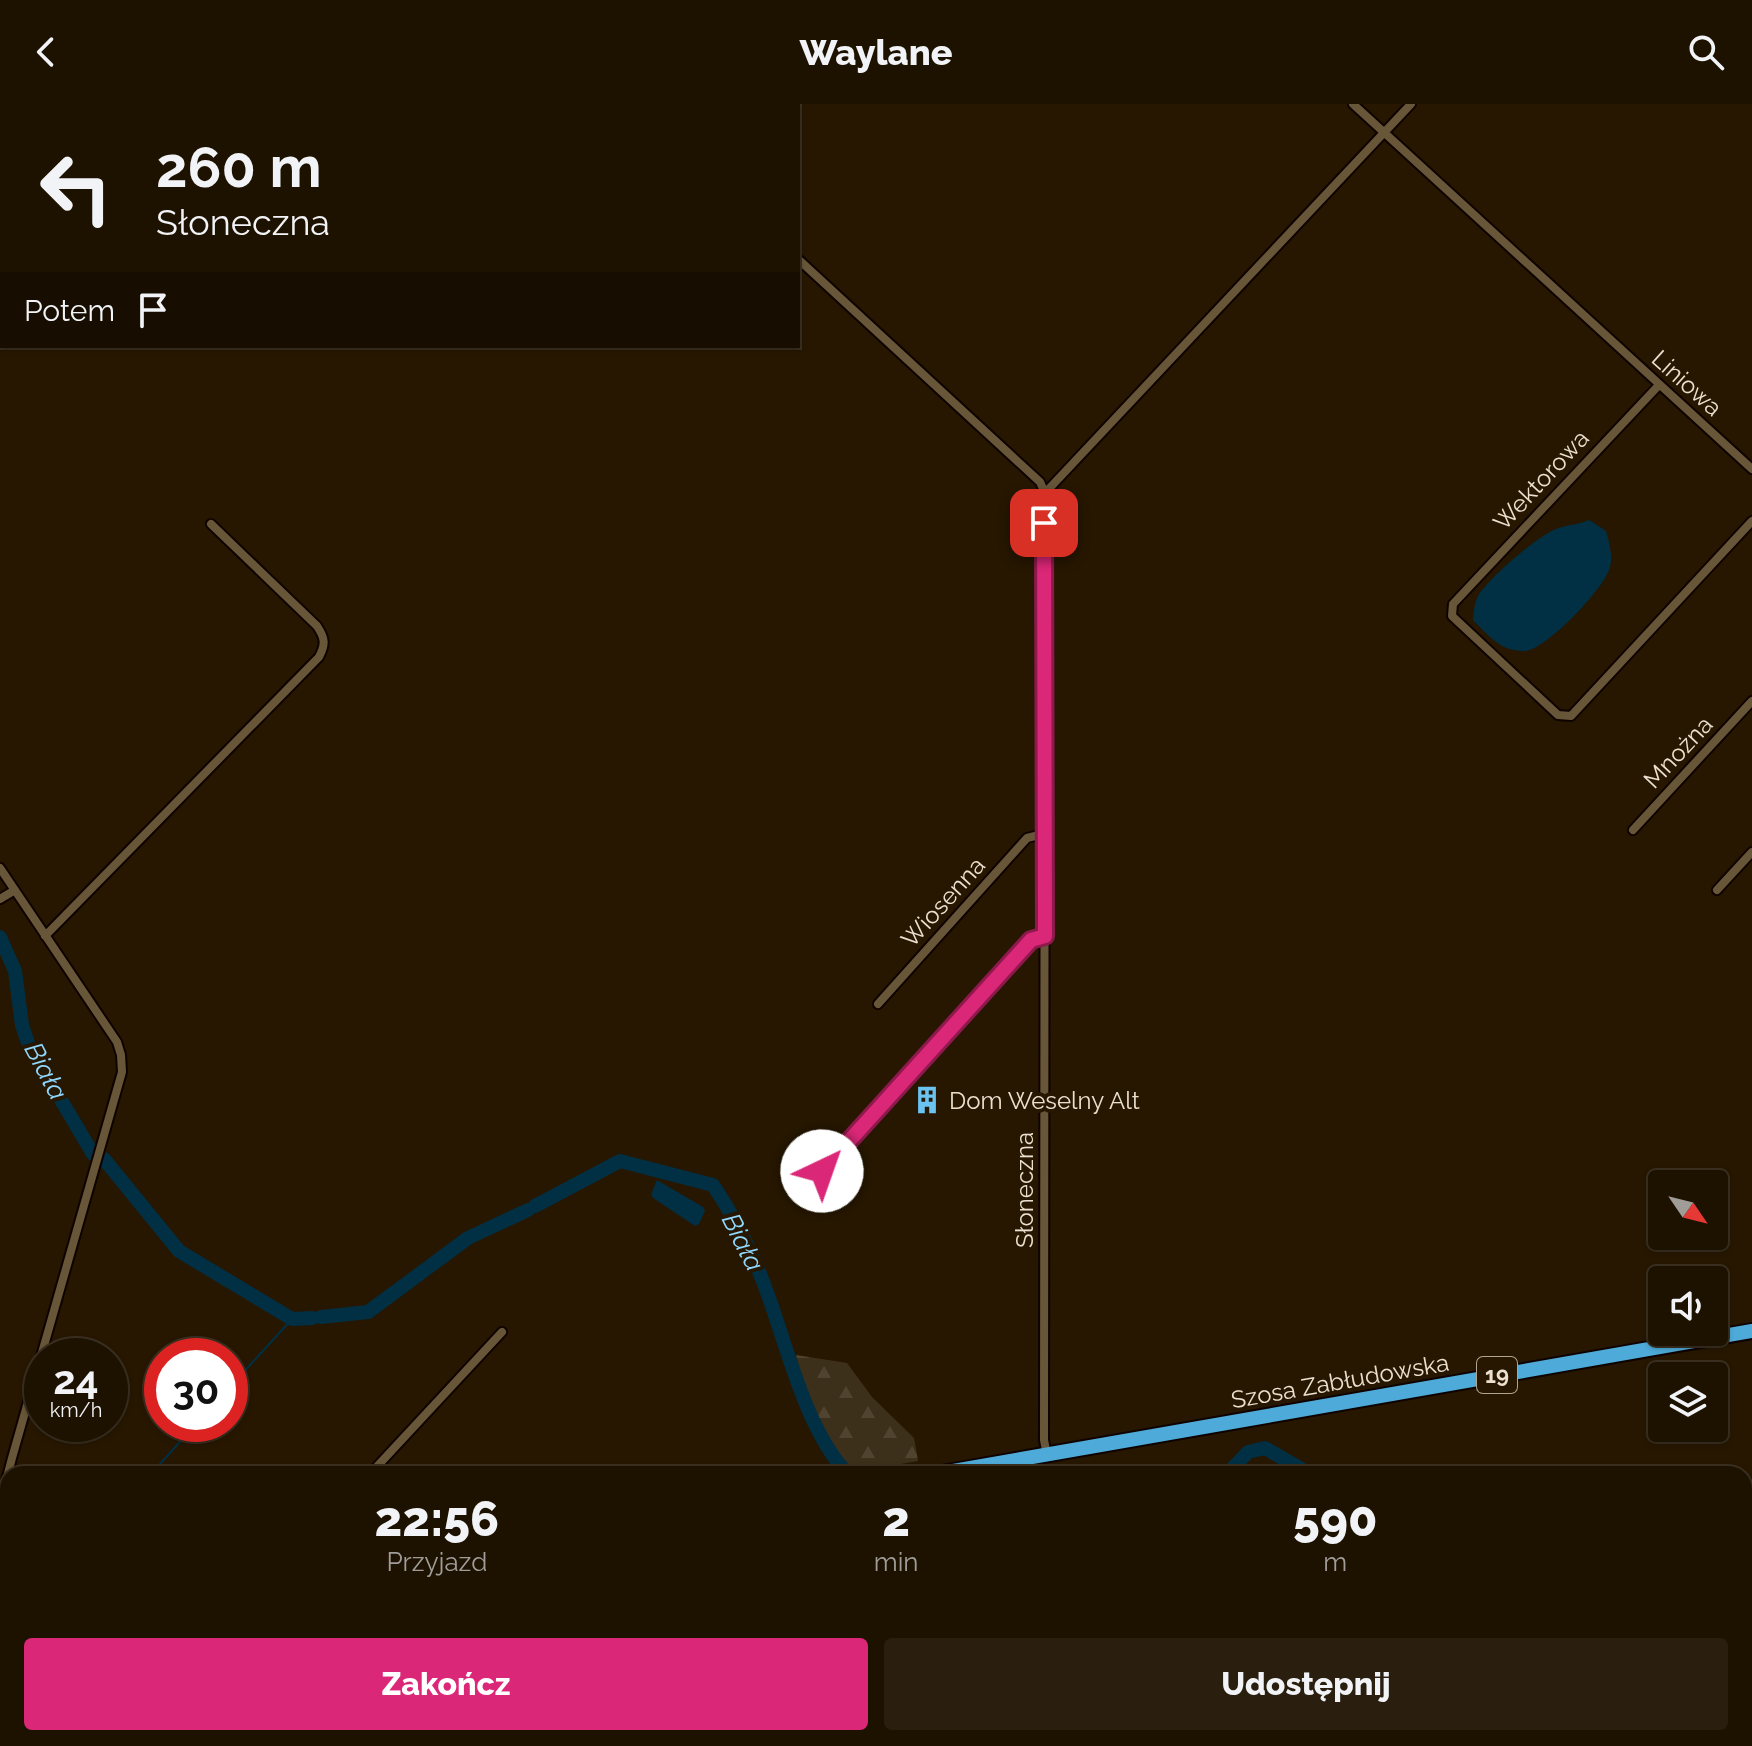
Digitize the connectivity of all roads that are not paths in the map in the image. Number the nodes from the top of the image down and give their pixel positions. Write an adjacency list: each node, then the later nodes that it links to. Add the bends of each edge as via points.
1 (1353, 104): 3 (street, Liniowa)
2 (1411, 104): 3 (street)
3 (1384, 133): 5 (street, Liniowa); 7 (street)
4 (800, 261): 7 (street, via 1040,482)
5 (1659, 385): 6 (street, Liniowa); 8 (street, Wektorowa, via 1453,604 1452,616 1558,715 1571,716)
6 (1752, 469)
7 (1045, 493): 14 (street, Słoneczna)
8 (1752, 521)
9 (211, 524): 20 (street, via 317,626 325,647)
10 (1752, 701): 11 (street, Mnożna)
11 (1744, 710): 12 (street); 13 (street, Mnożna)
12 (1752, 717)
13 (1633, 830)
14 (1043, 834): 21 (street, Słoneczna); 22 (street, Wiosenna, via 1027,838)
15 (1752, 852): 18 (street)
16 (0, 868): 17 (street)
17 (15, 890): 19 (street); 20 (street)
18 (1717, 890)
19 (0, 899)
20 (45, 936): 27 (street, via 117,1042 122,1072)
21 (1045, 936): 23 (street, via 1031,940); 26 (street, Słoneczna)
22 (878, 1004)
23 (822, 1171)
24 (1752, 1331): 26 (highway, Szosa Zabłudowska / 19)
25 (502, 1332): 28 (street)
26 (1047, 1455): 29 (highway, Szosa Zabłudowska / 19)
27 (10, 1466)
28 (377, 1466)
29 (983, 1466)

